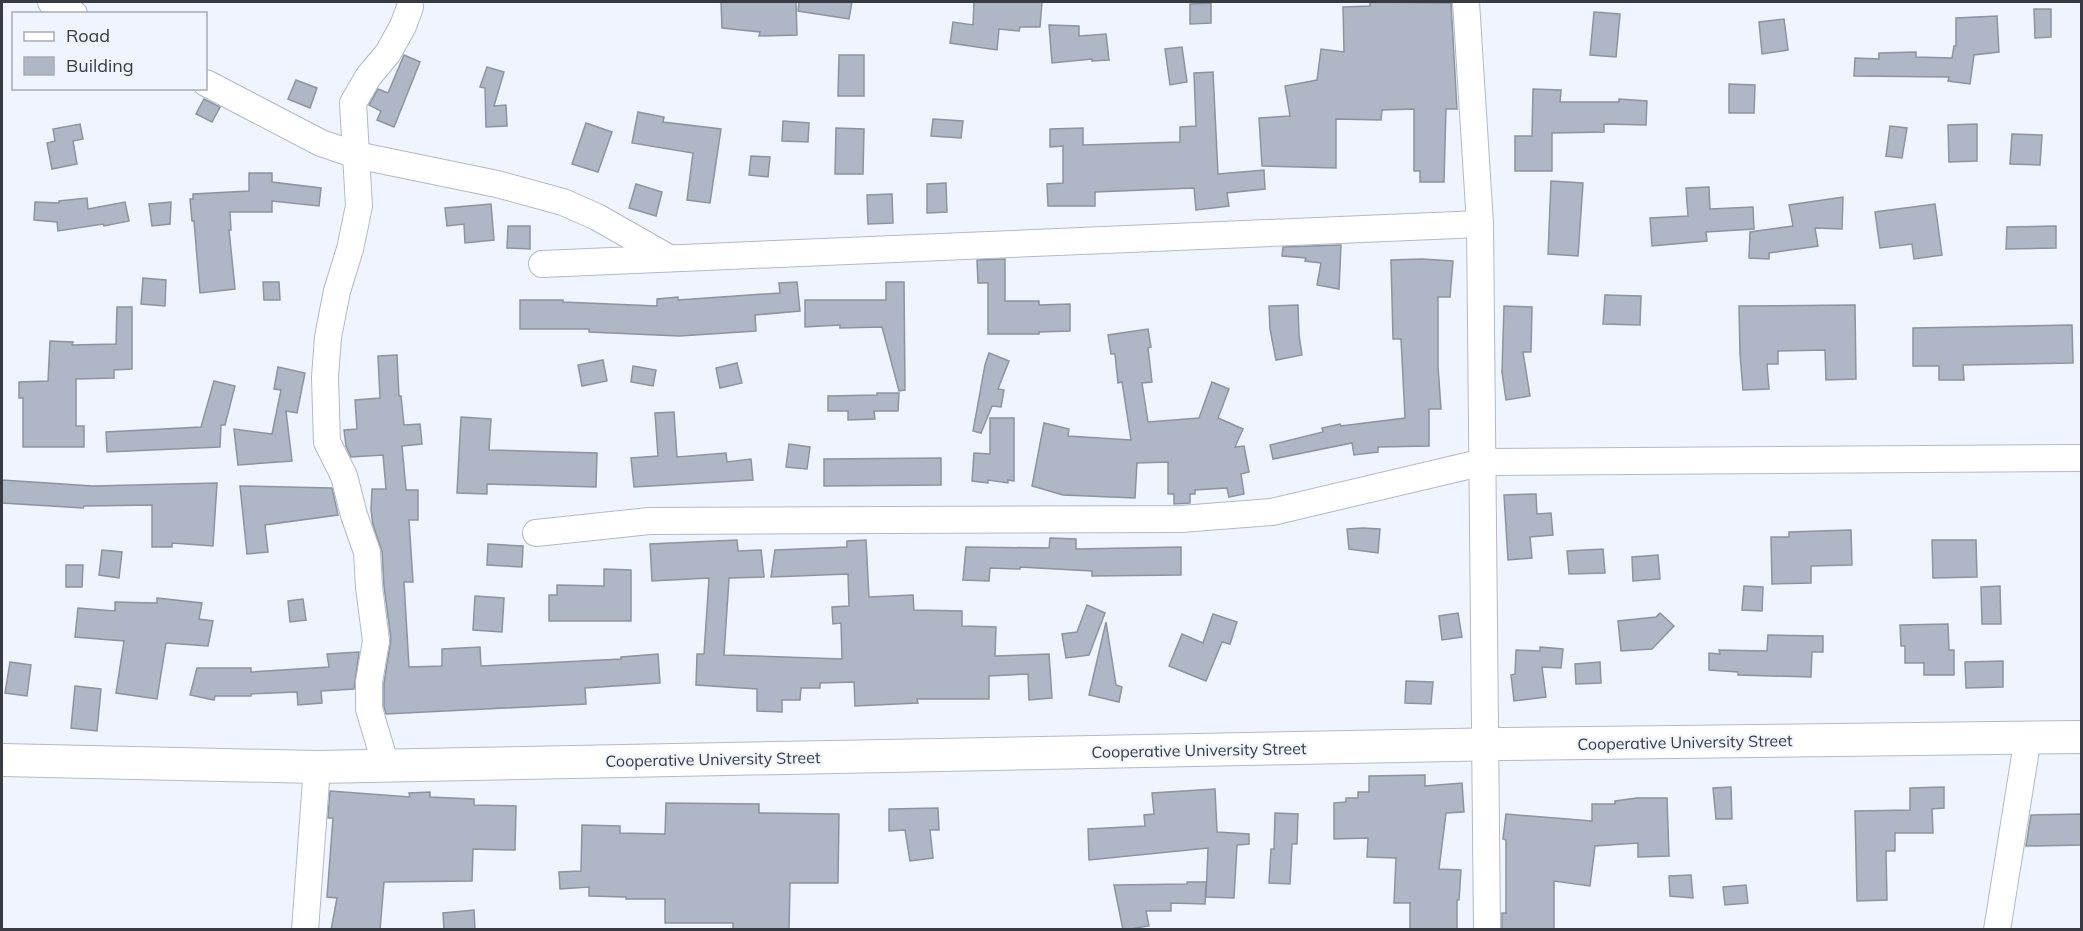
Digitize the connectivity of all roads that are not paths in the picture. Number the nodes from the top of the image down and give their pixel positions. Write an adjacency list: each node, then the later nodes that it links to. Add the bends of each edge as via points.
1 (51, 2): 4 (street)
2 (1466, 2): 7 (street)
3 (410, 7): 6 (street, via 388,53 353,103)
4 (70, 12)
5 (207, 83): 6 (street, via 321,143)
6 (356, 155): 8 (street, via 563,202); 17 (street, via 359,206 328,337 327,442 344,476 367,552 376,641 369,709)
7 (1480, 224): 8 (street); 11 (street)
8 (669, 258): 9 (street)
9 (542, 264)
10 (2082, 458): 11 (street)
11 (1484, 462): 12 (street, via 1272,512 1180,519 649,521); 15 (street)
12 (536, 533)
13 (2028, 737): 14 (street, Cooperative University Street); 15 (street, Cooperative University Street); 21 (street)
14 (2082, 737)
15 (1486, 745): 17 (street, Cooperative University Street); 20 (street)
16 (2, 760): 18 (street, Cooperative University Street)
17 (386, 766): 18 (street, Cooperative University Street)
18 (317, 767): 19 (street)
19 (305, 930)
20 (1487, 930)
21 (1997, 930)

